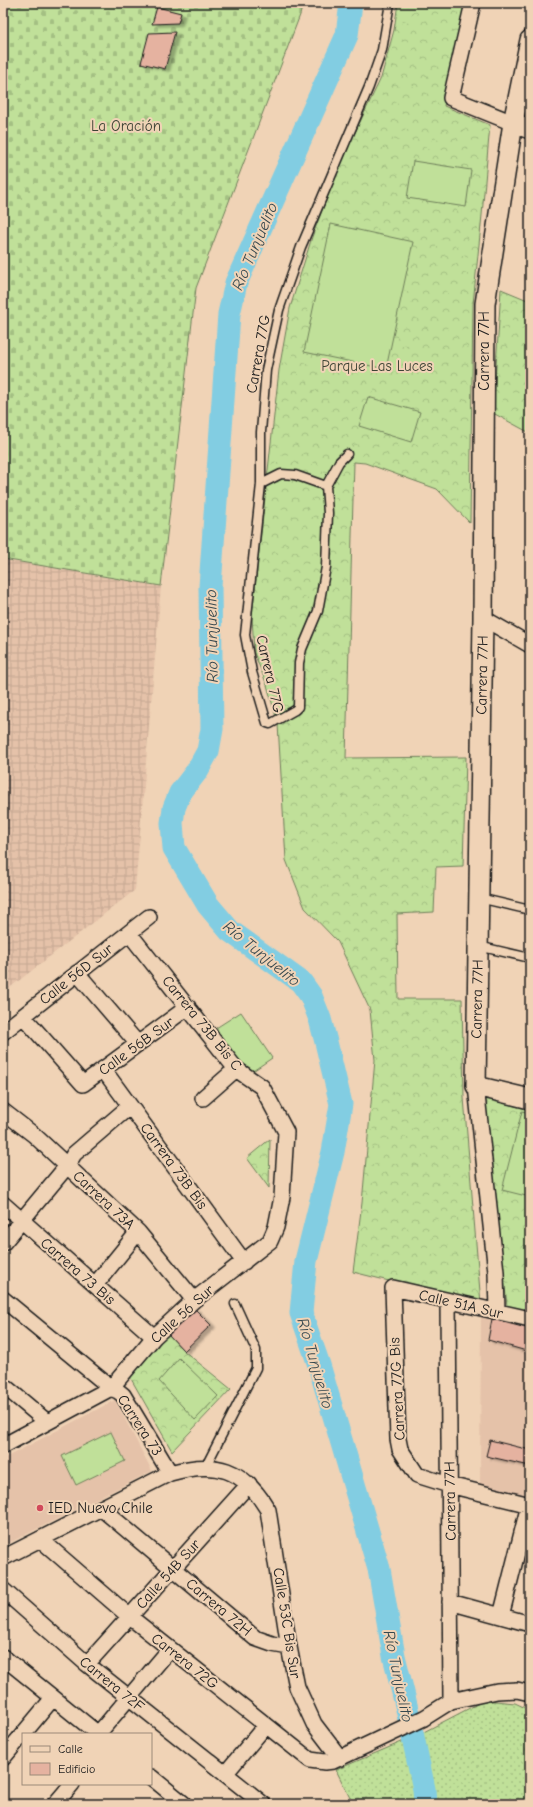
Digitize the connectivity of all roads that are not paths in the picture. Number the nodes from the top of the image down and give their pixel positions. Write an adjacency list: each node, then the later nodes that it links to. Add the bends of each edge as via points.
1 (390, 3): 7 (lane, Carrera 77G, via 382,50 369,87 301,247 279,310 266,370 261,432)
2 (473, 3): 4 (street, via 451,98)
3 (530, 40): 4 (street, Carrera 77H)
4 (513, 122): 5 (street); 9 (street, Carrera 77H, via 485,304)
5 (530, 129)
6 (347, 454): 8 (lane, via 339,462)
7 (262, 484): 8 (lane, via 281,474 295,475); 8 (lane, Carrera 77G, via 245,635 252,672 267,723 270,724 295,710 299,702 299,663 304,643 318,610 326,567)
8 (326, 486)
9 (483, 618): 10 (street); 11 (street, Carrera 77H)
10 (530, 645)
11 (479, 898): 12 (lane); 15 (street, Carrera 77H)
12 (530, 910)
13 (149, 917): 14 (street, Calle 56D Sur)
14 (129, 933): 17 (street, Calle 56D Sur); 18 (street, Carrera 73B Bis C)
15 (478, 946): 16 (lane); 24 (street, Carrera 77H)
16 (530, 958)
17 (77, 974): 19 (street, Calle 56D Sur); 21 (street)
18 (188, 1007): 21 (street, Calle 56B Sur); 23 (street, Carrera 73B Bis C)
19 (23, 1016): 20 (street, Calle 56D Sur); 22 (street, Calle 56B Sur, via 83,1084)
20 (3, 1032)
21 (138, 1044): 22 (street, Calle 56B Sur)
22 (103, 1069): 27 (street, Carrera 73B Bis)
23 (236, 1069): 25 (street); 29 (street, Carrera 73B Bis C, via 262,1087)
24 (476, 1086): 26 (street); 42 (street, Carrera 77H, via 496,1272)
25 (203, 1098)
26 (530, 1098)
27 (130, 1106): 30 (street, via 74,1154); 35 (street, Carrera 73B Bis)
28 (3, 1111): 30 (street, Carrera 73A)
29 (286, 1132): 35 (street, Calle 56 Sur, via 282,1197 276,1227 270,1241)
30 (67, 1166): 32 (street); 33 (street, Carrera 73A)
31 (3, 1204): 32 (street, Carrera 73 Bis)
32 (22, 1221): 34 (street); 36 (street, Carrera 73 Bis)
33 (138, 1232): 36 (street); 39 (street, Carrera 73A)
34 (3, 1243)
35 (244, 1262): 39 (street, Calle 56 Sur)
36 (95, 1285): 44 (street, Carrera 73 Bis)
37 (393, 1288): 40 (street, Calle 51A Sur); 52 (street, Carrera 77G Bis, via 400,1449 417,1475)
38 (3, 1299): 46 (street, Carrera 73)
39 (194, 1300): 44 (street, Calle 56 Sur)
40 (448, 1301): 42 (street, Calle 51A Sur); 52 (street, Carrera 77H)
41 (235, 1304): 49 (lane, via 256,1350 256,1368)
42 (497, 1312): 43 (street, Calle 51A Sur)
43 (530, 1320)
44 (154, 1337): 46 (street, Calle 56 Sur)
45 (3, 1385): 47 (street)
46 (111, 1388): 47 (street, Calle 56 Sur); 50 (street, Carrera 73, via 123,1395)
47 (47, 1422): 48 (street, Calle 56 Sur)
48 (3, 1446)
49 (206, 1466): 50 (street); 51 (street, via 230,1472)
50 (170, 1473): 54 (street)
51 (249, 1484): 57 (street, Calle 54B Sur); 63 (street, Calle 53C Bis Sur, via 259,1494 268,1510)
52 (449, 1485): 53 (street, Carrera 77G Bis); 59 (street, Carrera 77H)
53 (529, 1505): 60 (street)
54 (101, 1508): 55 (street); 57 (street, Carrera 72H)
55 (40, 1539): 56 (street); 61 (street, Carrera 72G)
56 (3, 1558)
57 (173, 1568): 61 (street, Calle 54B Sur); 63 (street, Carrera 72H, via 255,1638)
58 (3, 1590): 65 (street, Carrera 72F)
59 (450, 1602): 60 (street); 70 (street, Carrera 77H)
60 (501, 1616): 62 (street)
61 (130, 1617): 64 (street, Carrera 72G); 65 (street, Calle 54B Sur)
62 (530, 1624)
63 (289, 1647): 77 (street, Calle 53C Bis Sur, via 297,1687 314,1724)
64 (170, 1649): 69 (street); 71 (street, Carrera 72G)
65 (87, 1664): 69 (street, Carrera 72F)
66 (6, 1665): 68 (street)
67 (530, 1693): 70 (street, Carrera 72G, via 517,1690 497,1691)
68 (53, 1698): 72 (street); 73 (street)
69 (129, 1698): 74 (street); 78 (street, Carrera 72F)
70 (452, 1701): 77 (street, Carrera 72G, via 424,1718)
71 (266, 1725): 77 (street, Carrera 72G, via 310,1760 325,1762); 78 (street)
72 (24, 1733)
73 (97, 1733)
74 (99, 1733)
75 (22, 1735): 76 (street)
76 (3, 1758)
77 (340, 1758)
78 (224, 1774): 83 (street, Carrera 72F)
79 (152, 1778): 82 (street)
80 (71, 1785): 81 (street)
81 (61, 1802)
82 (184, 1804)
83 (262, 1804)

